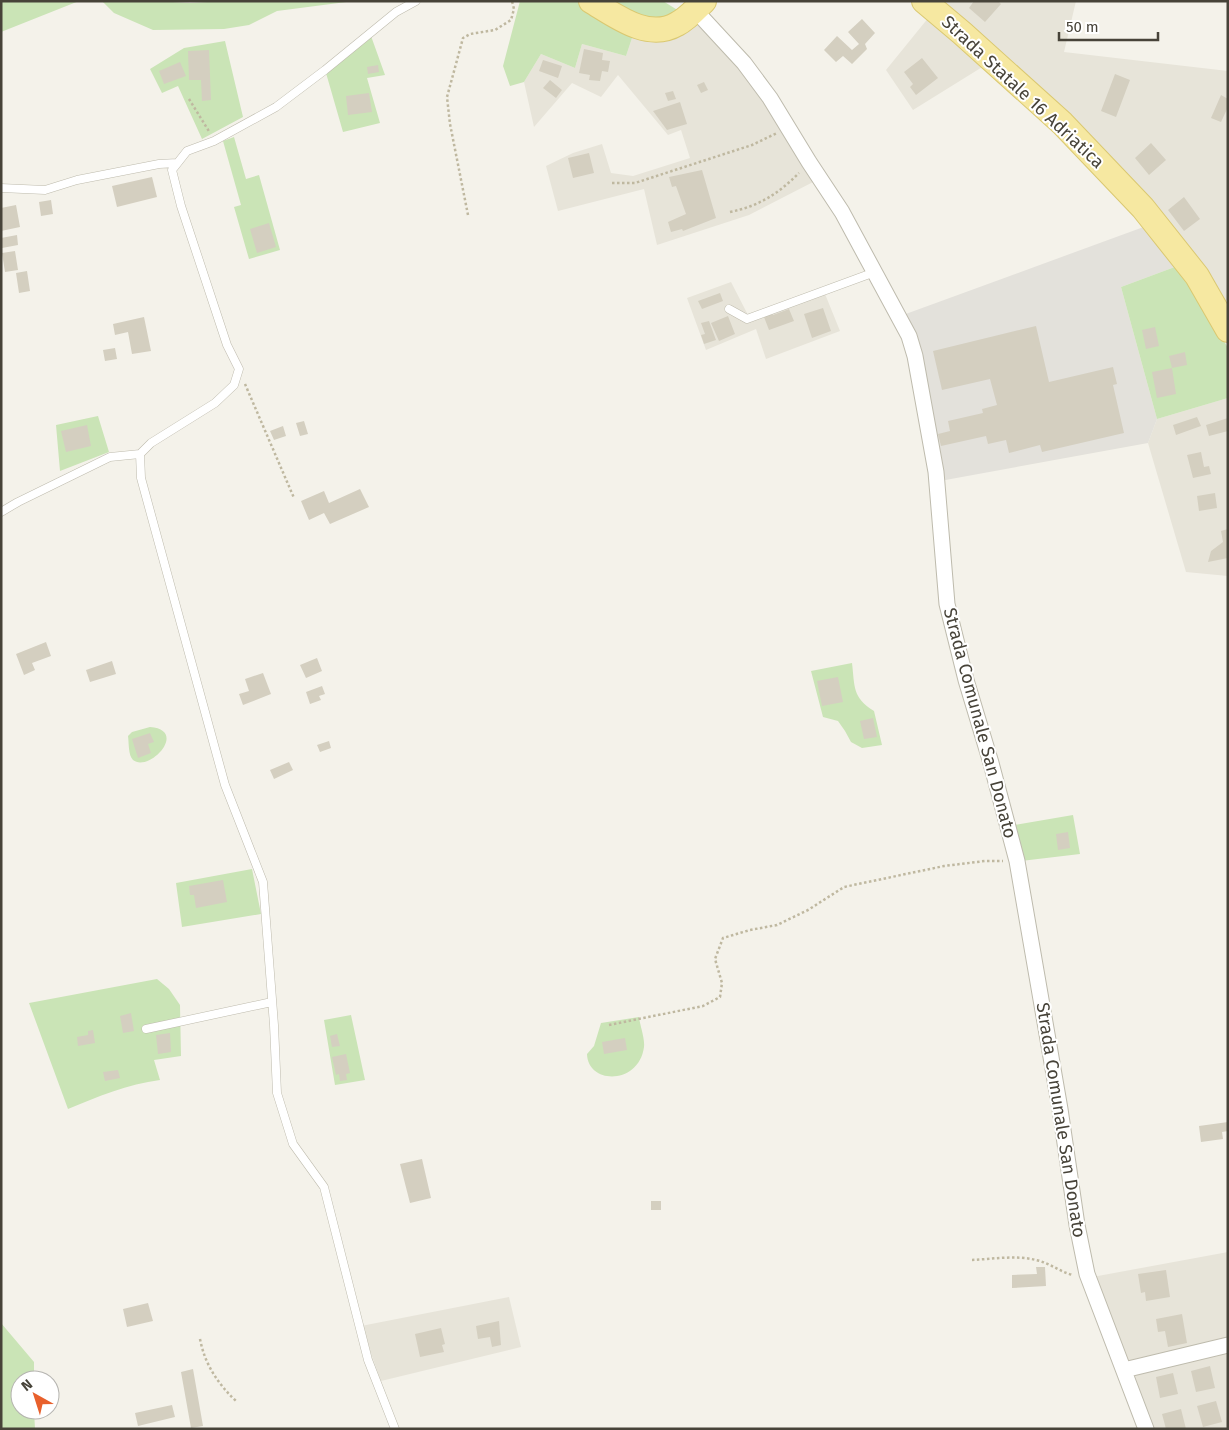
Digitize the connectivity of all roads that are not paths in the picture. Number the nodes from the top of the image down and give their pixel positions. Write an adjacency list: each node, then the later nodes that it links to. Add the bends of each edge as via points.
1 (416, 1): 5 (lane, via 396,12 276,107 214,141 187,151)
2 (591, 1): 4 (main road, via 624,21 653,30 665,30 678,24)
3 (924, 1): 9 (main road, Strada Statale 16 Adriatica, via 1062,123 1143,208 1197,276)
4 (699, 6): 7 (street, Strada Comunale San Donato, via 770,98 842,212)
5 (177, 163): 6 (lane, via 77,180 45,190); 10 (lane, via 172,170 181,206 227,345 239,369 234,385 215,403 151,442)
6 (1, 188)
7 (875, 272): 8 (lane, via 747,319); 15 (street, Strada Comunale San Donato, via 909,336 915,356 936,472 947,604 1017,861 1087,1274)
8 (729, 309)
9 (1228, 330)
10 (140, 454): 11 (lane, via 110,458); 12 (lane, via 141,478 225,784 263,882)
11 (1, 512)
12 (272, 1002): 13 (lane); 16 (lane, via 277,1093 293,1144 324,1187 368,1360)
13 (146, 1029)
14 (1228, 1345): 15 (street)
15 (1124, 1370): 17 (street, Strada Comunale San Donato)
16 (395, 1429)
17 (1146, 1429)

